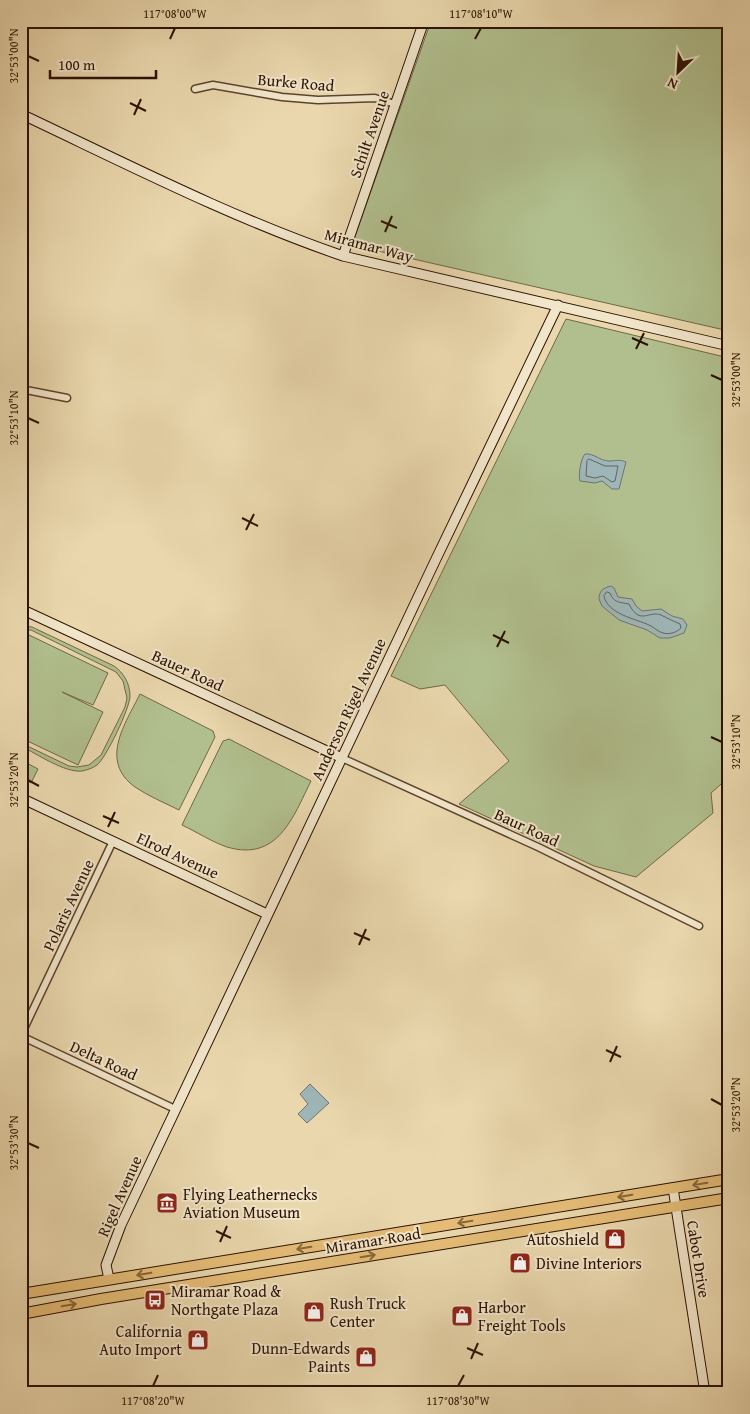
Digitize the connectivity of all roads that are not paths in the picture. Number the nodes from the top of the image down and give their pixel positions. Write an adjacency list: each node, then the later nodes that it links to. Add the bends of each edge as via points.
1 (424, 21): 3 (street, Schilt Avenue)
2 (195, 89): 3 (street, Burke Road, via 213,85 282,97 325,100 375,98)
3 (395, 104): 5 (street, Schilt Avenue)
4 (21, 114): 5 (street, Miramar Way, via 230,212 293,239)
5 (344, 256): 6 (street, Miramar Way)
6 (558, 305): 7 (street, Miramar Way); 11 (street, Anderson Rigel Avenue)
7 (729, 346)
8 (21, 389): 9 (street)
9 (67, 398)
10 (21, 609): 11 (street, Bauer Road)
11 (342, 758): 14 (street, Anderson Rigel Avenue); 15 (street, Baur Road, via 538,847)
12 (21, 798): 13 (street, Elrod Avenue)
13 (114, 841): 14 (street, Elrod Avenue); 16 (street, Polaris Avenue)
14 (267, 914): 17 (street, Anderson Rigel Avenue)
15 (699, 926)
16 (21, 1036): 17 (street, Delta Road)
17 (175, 1109): 18 (street, Anderson Rigel Avenue)
18 (167, 1127): 23 (street, Rigel Avenue, via 106,1265)
19 (729, 1179): 20 (main road, Miramar Road, one-way to 20)
20 (673, 1188): 22 (street, Cabot Drive); 23 (main road, Miramar Road, one-way to 23)
21 (729, 1198): 22 (main road, Miramar Road)
22 (676, 1207): 25 (main road, Miramar Road, one-way to 22); 26 (street, Cabot Drive)
23 (109, 1279): 24 (main road, Miramar Road)
24 (21, 1294)
25 (21, 1314)
26 (705, 1393)

